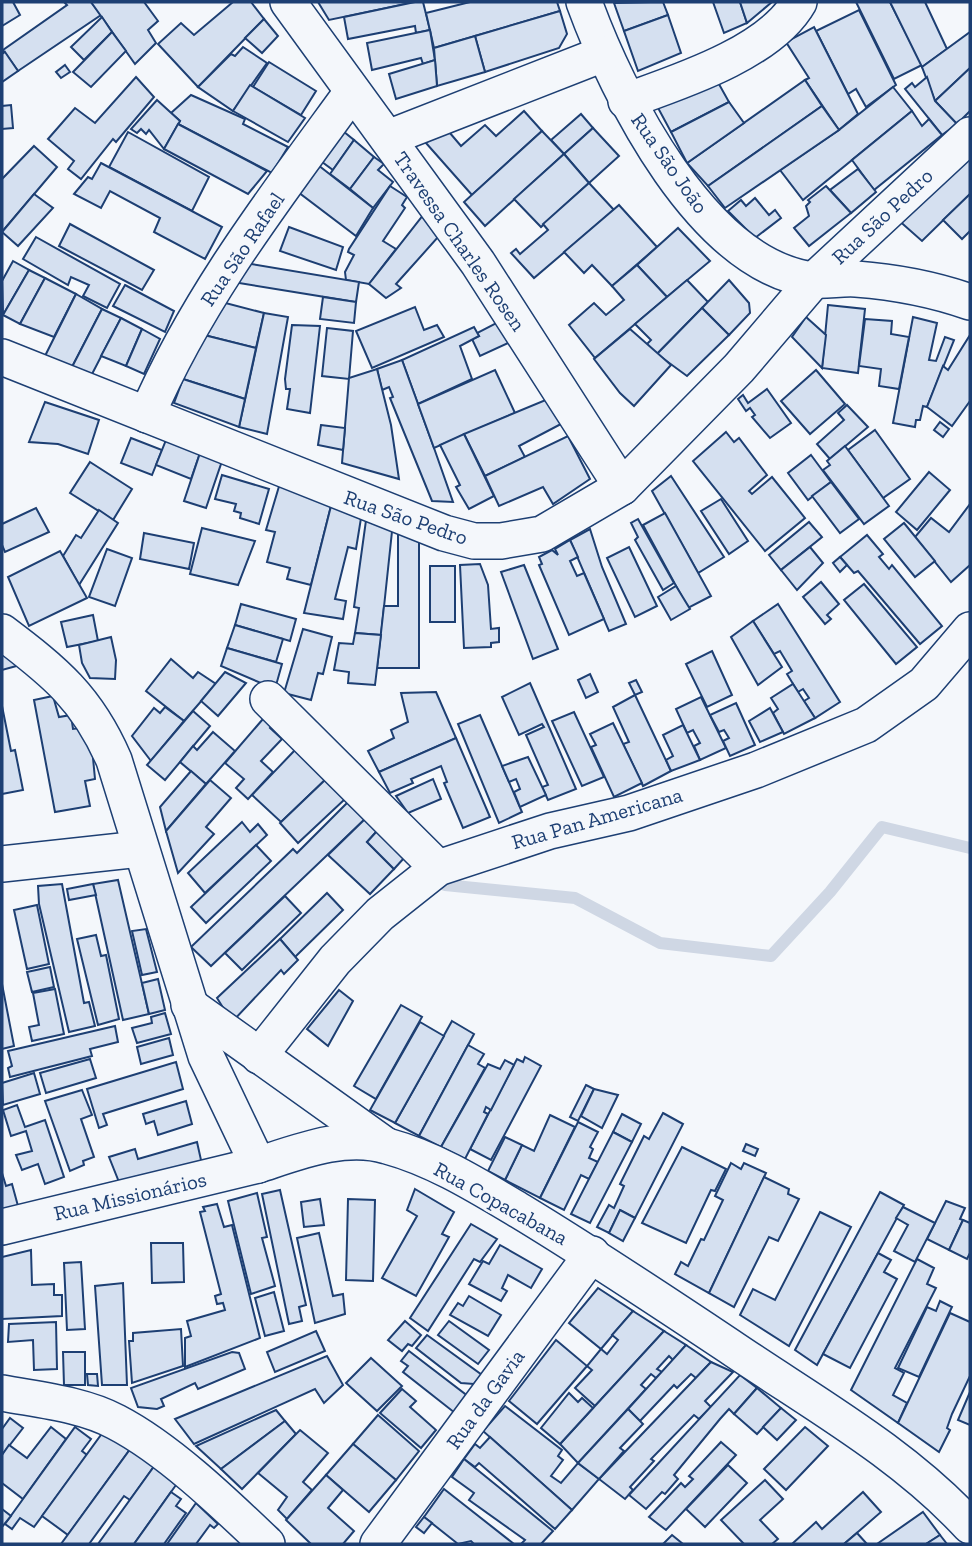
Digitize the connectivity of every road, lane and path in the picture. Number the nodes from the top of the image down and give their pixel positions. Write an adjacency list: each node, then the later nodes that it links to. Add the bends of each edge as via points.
1 (288, 2): 5 (street, Travessa Charles Rosen)
2 (584, 2): 4 (street, Rua São João)
3 (799, 2): 6 (street, via 785,22 763,40)
4 (603, 54): 6 (street, Rua São João); 8 (street)
5 (352, 92): 8 (street, Travessa Charles Rosen); 12 (street, Rua São Rafael, via 183,337)
6 (626, 101): 9 (street, Rua São João, via 689,196 727,239 749,257)
7 (970, 135): 9 (street, Rua São Pedro)
8 (388, 138): 13 (street, Travessa Charles Rosen, via 478,262)
9 (814, 280): 10 (street, Rua São João, via 854,278 908,285); 13 (street, Rua São Pedro, via 739,368)
10 (970, 302)
11 (2, 357): 12 (street, Rua São Pedro)
12 (147, 415): 13 (street, Rua São Pedro, via 432,529 474,541 542,534)
13 (622, 487)
14 (970, 630): 19 (street, Rua Pan Americana, via 924,684 866,725 756,770 629,813 550,831)
15 (2, 632): 17 (street, via 80,699 100,727)
16 (268, 699): 19 (street)
17 (140, 849): 18 (street); 20 (street)
18 (2, 864)
19 (438, 868): 21 (street, Rua Pan Americana, via 380,914 335,960)
20 (190, 1005): 21 (street); 23 (street, via 211,1067)
21 (259, 1056): 22 (street)
22 (385, 1145): 23 (street, Rua Copacabana, via 353,1142 322,1146); 25 (street, Rua Copacabana, via 467,1180)
23 (258, 1165): 24 (street, Rua Missionários)
24 (2, 1227)
25 (592, 1254): 27 (street, Rua Copacabana, via 856,1429); 29 (street, Rua da Gavia)
26 (2, 1393): 28 (street, via 79,1409 115,1422 163,1451)
27 (970, 1526)
28 (267, 1544)
29 (378, 1544)

